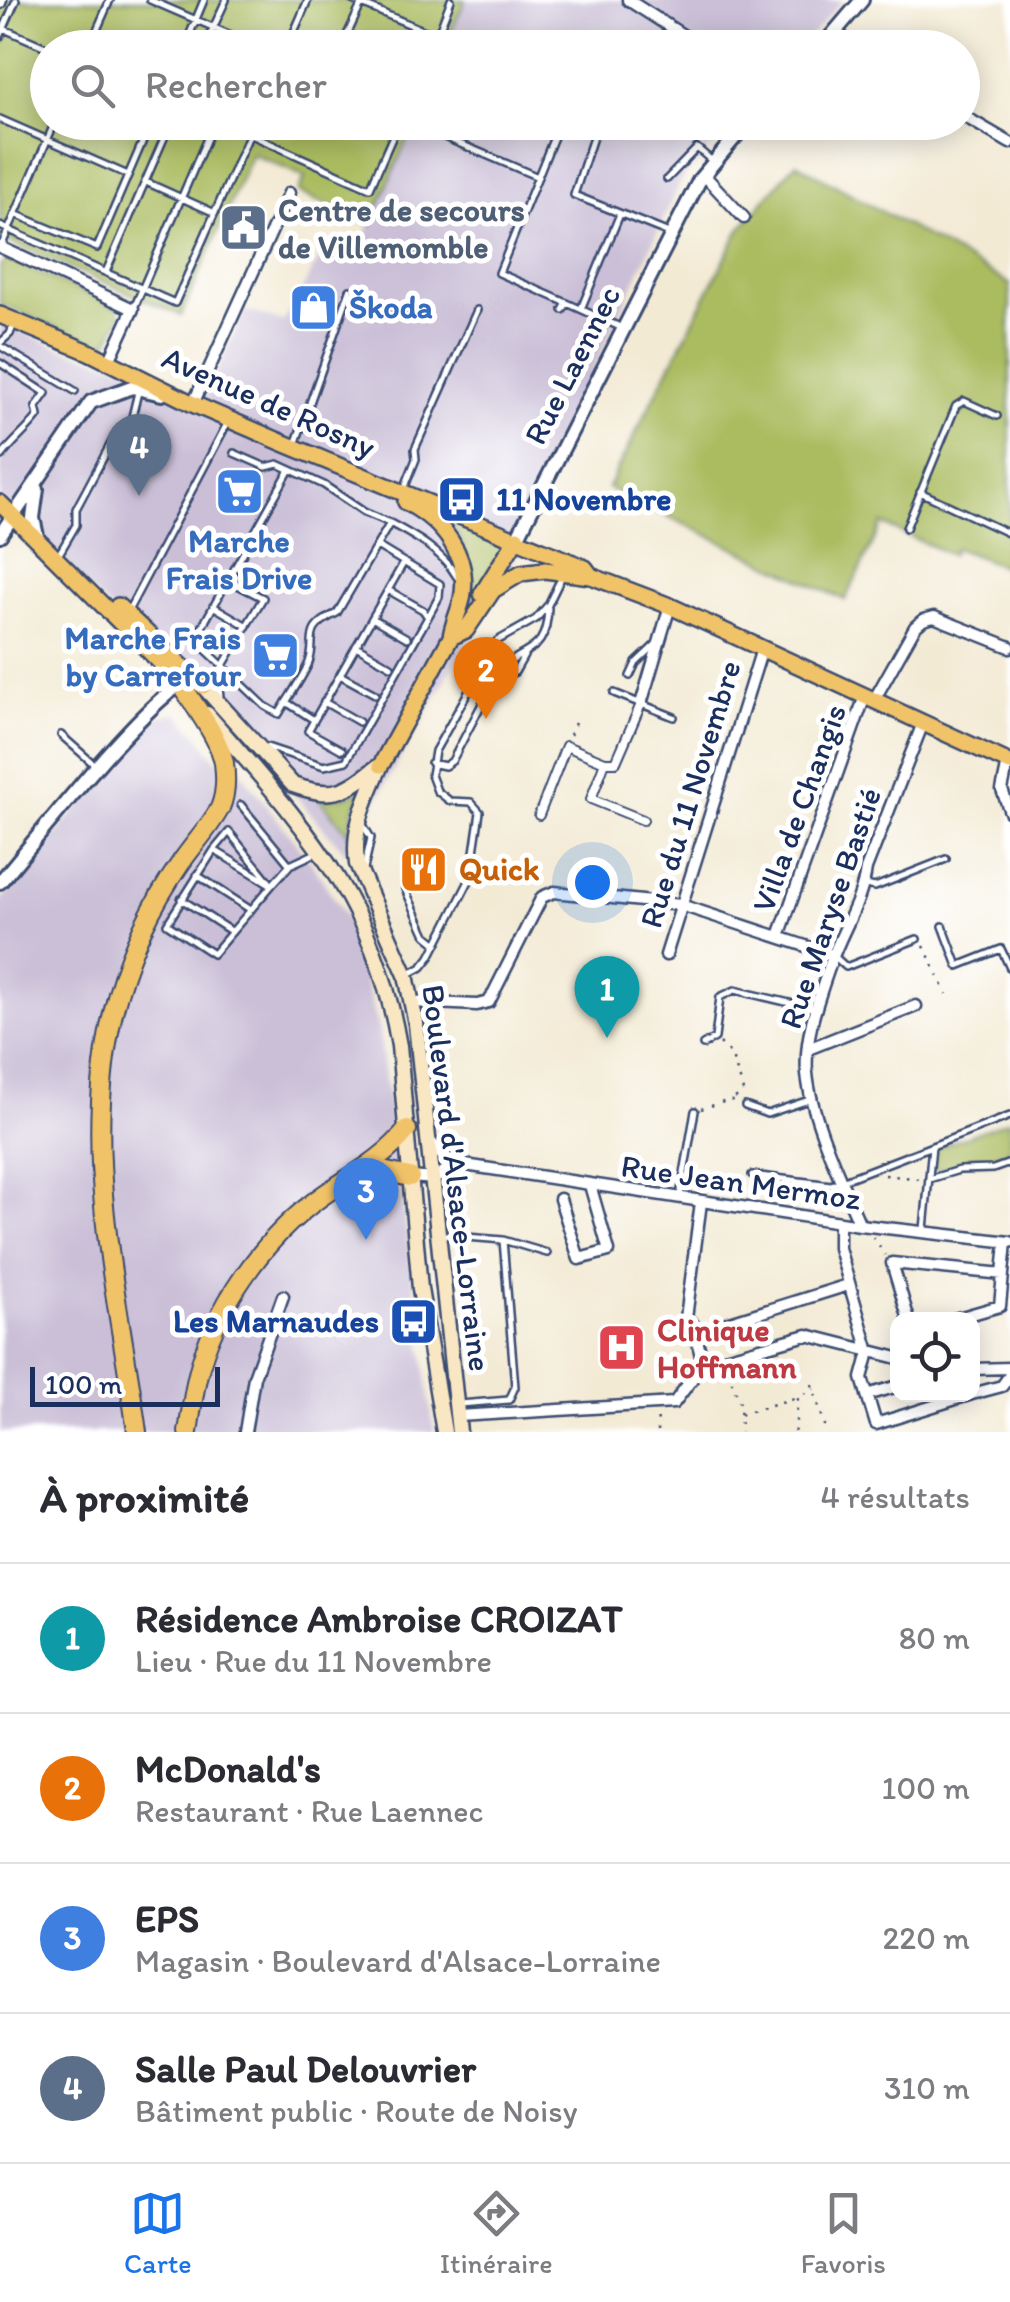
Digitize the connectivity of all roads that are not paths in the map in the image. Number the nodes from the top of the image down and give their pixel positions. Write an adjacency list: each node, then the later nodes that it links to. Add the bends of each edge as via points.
1 (16, 0): 14 (lane)
2 (110, 0): 15 (lane)
3 (150, 0): 12 (lane)
4 (204, 0): 12 (lane)
5 (226, 0): 13 (lane)
6 (308, 0): 19 (lane)
7 (352, 0): 11 (lane)
8 (451, 0): 22 (lane)
9 (628, 0): 23 (street)
10 (862, 0): 24 (street)
11 (361, 4): 20 (lane); 21 (lane)
12 (196, 20): 13 (lane); 16 (lane)
13 (213, 27): 17 (lane); 18 (lane)
14 (4, 28): 25 (lane); 26 (lane)
15 (97, 30)
16 (192, 30)
17 (212, 30)
18 (219, 30)
19 (295, 30)
20 (349, 30)
21 (424, 30)
22 (440, 30)
23 (675, 30)
24 (838, 30)
25 (0, 37)
26 (30, 40)
27 (0, 119): 29 (lane)
28 (980, 125): 41 (street)
29 (30, 132)
30 (48, 140): 43 (lane); 51 (lane)
31 (143, 140): 43 (lane)
32 (164, 140): 47 (lane)
33 (206, 140): 49 (lane)
34 (247, 140): 50 (lane)
35 (263, 140): 36 (lane, via 370,188)
36 (391, 140)
37 (451, 140): 45 (lane)
38 (553, 140): 45 (lane)
39 (592, 140): 52 (lane, via 574,196)
40 (733, 140): 42 (street, Rue Laennec)
41 (1010, 143)
42 (714, 163): 44 (street, Rue Laennec); 46 (lane, via 697,148)
43 (128, 174): 51 (lane, via 96,248)
44 (704, 175): 53 (street); 56 (street, Rue Laennec)
45 (538, 177): 62 (lane, via 499,274)
46 (667, 179)
47 (146, 182): 49 (lane); 58 (lane)
48 (289, 193): 71 (street)
49 (181, 197): 50 (lane); 59 (lane)
50 (215, 212): 59 (lane, via 175,303)
51 (15, 214): 55 (lane)
52 (620, 214): 56 (lane); 62 (lane)
53 (744, 218)
54 (0, 226): 55 (lane)
55 (8, 229): 57 (lane); 58 (lane)
56 (672, 234): 65 (street, Rue Laennec)
57 (0, 247): 61 (street)
58 (106, 272): 59 (lane)
59 (142, 288): 61 (lane)
60 (350, 290): 74 (lane)
61 (133, 309): 67 (street)
62 (581, 309): 65 (lane)
63 (477, 310): 80 (lane)
64 (8, 318): 66 (lane, via 10,334); 67 (main road, Avenue de Rosny)
65 (623, 328): 89 (street, Rue Laennec)
66 (0, 344): 70 (lane)
67 (109, 361): 71 (main road, Avenue de Rosny)
68 (0, 363): 76 (lane, via 46,393 28,430)
69 (139, 388): 71 (street); 79 (street, via 90,402); 91 (lane, via 132,421 117,432 76,509 76,525)
70 (75, 391)
71 (193, 404): 73 (main road, Avenue de Rosny)
72 (998, 416): 81 (lane, via 964,400 956,406)
73 (229, 420): 74 (main road, Avenue de Rosny); 102 (lane)
74 (294, 448): 78 (main road, Avenue de Rosny)
75 (234, 453): 77 (lane)
76 (0, 454)
77 (289, 471): 84 (lane); 96 (lane)
78 (352, 472): 80 (main road, Avenue de Rosny); 97 (main road, Rue Laennec, via 446,531)
79 (40, 476): 83 (street); 88 (street)
80 (402, 491): 89 (main road, Avenue de Rosny)
81 (920, 492): 85 (lane); 86 (lane)
82 (0, 502): 83 (main road)
83 (15, 515): 87 (street); 88 (main road)
84 (390, 523): 90 (lane); 97 (lane, via 430,546)
85 (906, 528)
86 (1010, 534)
87 (0, 535)
88 (37, 536): 91 (main road)
89 (516, 538): 93 (main road); 95 (main road, Avenue de Rosny); 106 (main road, Rue Laennec)
90 (376, 546): 92 (lane); 126 (lane, via 336,612 311,636 311,660)
91 (59, 559): 102 (main road, via 76,565); 118 (main road)
92 (404, 562): 98 (lane); 104 (lane, via 440,584)
93 (540, 570): 94 (main road); 106 (main road, Rue Laennec, via 492,590 466,630)
94 (564, 572): 95 (main road); 99 (lane)
95 (592, 576): 101 (main road)
96 (228, 580): 100 (lane); 105 (lane, via 263,598)
97 (463, 588): 106 (main road, Rue Laennec)
98 (388, 590): 103 (lane); 104 (lane)
99 (548, 605): 112 (lane, via 546,635); 120 (lane, via 497,641)
100 (214, 606): 105 (lane); 113 (lane, via 198,634)
101 (670, 606): 108 (street); 111 (main road)
102 (126, 613): 119 (main road)
103 (372, 618): 107 (lane); 109 (lane)
104 (428, 618): 134 (lane, via 346,761 324,766)
105 (248, 626): 113 (lane)
106 (451, 637): 139 (main road, Rue Laennec)
107 (407, 638)
108 (657, 643): 116 (lane); 128 (street)
109 (356, 646): 114 (lane); 115 (lane)
110 (1010, 647): 124 (street, Villa de Changis, via 925,618)
111 (762, 649): 124 (main road); 155 (street, Rue du 11 Novembre)
112 (526, 653): 117 (lane); 117 (lane, via 515,672)
113 (225, 666): 125 (lane, via 218,674); 126 (lane, via 265,706 279,714)
114 (391, 666)
115 (340, 675): 122 (lane); 127 (lane)
116 (630, 676)
117 (495, 680): 123 (lane)
118 (181, 683): 119 (street); 140 (street); 146 (main road, Boulevard d'Alsace-Lorraine); 214 (highway, via 221,753 226,786 220,808 167,883 138,939 118,996 100,1126 101,1182)
119 (203, 686): 125 (main road)
120 (469, 689): 123 (lane); 138 (lane)
121 (614, 693): 128 (lane)
122 (376, 694)
123 (485, 698): 138 (lane, via 452,761)
124 (870, 698): 132 (main road); 159 (street, Villa de Changis)
125 (220, 702): 134 (main road)
126 (286, 702): 130 (lane)
127 (324, 702): 130 (lane); 131 (lane)
128 (640, 704): 129 (lane); 136 (street, via 616,762)
129 (674, 717)
130 (314, 720): 135 (lane, via 308,731)
131 (359, 722)
132 (923, 722): 137 (main road); 153 (street, Rue Maryse Bastié)
133 (61, 735): 140 (lane)
134 (254, 743): 139 (main road, via 294,784 326,793 350,789)
135 (342, 750)
136 (605, 762): 143 (street, via 566,746); 144 (street, via 591,799)
137 (1009, 762): 142 (street, via 1002,790)
138 (430, 763): 161 (lane, via 442,797 471,802 480,812 470,880)
139 (381, 765): 165 (main road, Boulevard d'Alsace-Lorraine, via 359,816 355,846)
140 (98, 768): 151 (street, via 34,831)
141 (241, 805): 149 (lane)
142 (1010, 812)
143 (539, 814)
144 (643, 820)
145 (214, 850): 150 (lane); 152 (lane); 152 (lane, via 229,832)
146 (321, 851): 149 (lane); 176 (main road, Boulevard d'Alsace-Lorraine, via 362,919 384,976)
147 (946, 859): 153 (lane, via 875,887)
148 (414, 861): 161 (lane, via 405,889)
149 (290, 865): 152 (lane)
150 (197, 875): 154 (lane); 156 (lane)
151 (0, 882)
152 (272, 885): 156 (lane)
153 (864, 885): 163 (street, Rue Maryse Bastié)
154 (182, 899): 158 (lane); 158 (lane, via 167,924 213,954)
155 (681, 905): 159 (street); 162 (street, Rue du 11 Novembre); 166 (street, via 547,893 489,1002)
156 (251, 910): 158 (lane)
157 (943, 926): 164 (lane, via 958,966 1001,949)
158 (232, 932)
159 (779, 936): 163 (street)
160 (917, 939): 163 (lane, via 846,967)
161 (437, 944): 165 (lane, via 426,963)
162 (666, 954)
163 (833, 956): 168 (street, Rue Maryse Bastié)
164 (1010, 968)
165 (406, 976): 166 (main road, Boulevard d'Alsace-Lorraine)
166 (412, 1002): 171 (main road, Boulevard d'Alsace-Lorraine)
167 (916, 1006): 170 (street)
168 (815, 1009): 169 (lane, via 735,990 720,997 716,1038); 170 (street, Rue Maryse Bastié)
169 (704, 1046)
170 (808, 1049): 172 (street, Rue Maryse Bastié)
171 (424, 1081): 176 (main road, via 419,1114); 177 (main road, Boulevard d'Alsace-Lorraine)
172 (812, 1099): 173 (lane, via 767,1114); 185 (street, Rue Maryse Bastié)
173 (745, 1106)
174 (695, 1111): 188 (lane)
175 (1010, 1116): 178 (lane)
176 (407, 1130): 181 (highway); 183 (main road, Boulevard d'Alsace-Lorraine)
177 (431, 1142): 180 (street, Rue Jean Mermoz, via 445,1159); 184 (main road, Boulevard d'Alsace-Lorraine)
178 (932, 1146): 185 (lane); 186 (lane)
179 (1010, 1163): 186 (lane)
180 (465, 1165): 184 (street); 187 (street, Rue Jean Mermoz)
181 (368, 1168): 183 (highway); 215 (highway, via 281,1230 244,1278 217,1323 198,1375)
182 (752, 1175): 185 (lane, via 831,1185)
183 (410, 1177): 184 (street); 217 (main road, Boulevard d'Alsace-Lorraine)
184 (434, 1179): 194 (main road, Boulevard d'Alsace-Lorraine)
185 (842, 1180): 192 (street, Rue Maryse Bastié)
186 (929, 1180): 193 (lane)
187 (590, 1185): 188 (street, Rue Jean Mermoz); 189 (street, via 609,1251 578,1260)
188 (680, 1199): 190 (street, Rue Jean Mermoz)
189 (560, 1200)
190 (701, 1202): 191 (street, Rue Jean Mermoz); 203 (street, via 686,1318)
191 (839, 1222): 192 (street, Rue Jean Mermoz); 199 (street)
192 (864, 1226): 193 (street, Rue Jean Mermoz)
193 (924, 1232): 196 (street, Rue Jean Mermoz)
194 (440, 1235): 195 (lane); 213 (main road, Boulevard d'Alsace-Lorraine)
195 (503, 1240): 197 (lane); 213 (lane, via 515,1386 509,1400)
196 (1008, 1242): 198 (street)
197 (547, 1253)
198 (1003, 1274): 201 (street, via 892,1263); 202 (street, via 1000,1306)
199 (848, 1286): 203 (street); 204 (street)
200 (283, 1296): 216 (street, via 254,1377)
201 (907, 1312)
202 (979, 1312)
203 (695, 1333): 206 (street)
204 (869, 1352): 205 (street); 206 (street, via 807,1334); 211 (street, via 862,1378)
205 (890, 1356)
206 (703, 1364): 213 (street, via 674,1403)
207 (980, 1369): 208 (street)
208 (1010, 1371): 210 (street, via 1002,1386)
209 (890, 1389): 211 (street)
210 (980, 1392)
211 (867, 1396): 212 (street, via 876,1424)
212 (946, 1402)
213 (458, 1418)
214 (137, 1432)
215 (188, 1432)
216 (245, 1432)
217 (444, 1432)

